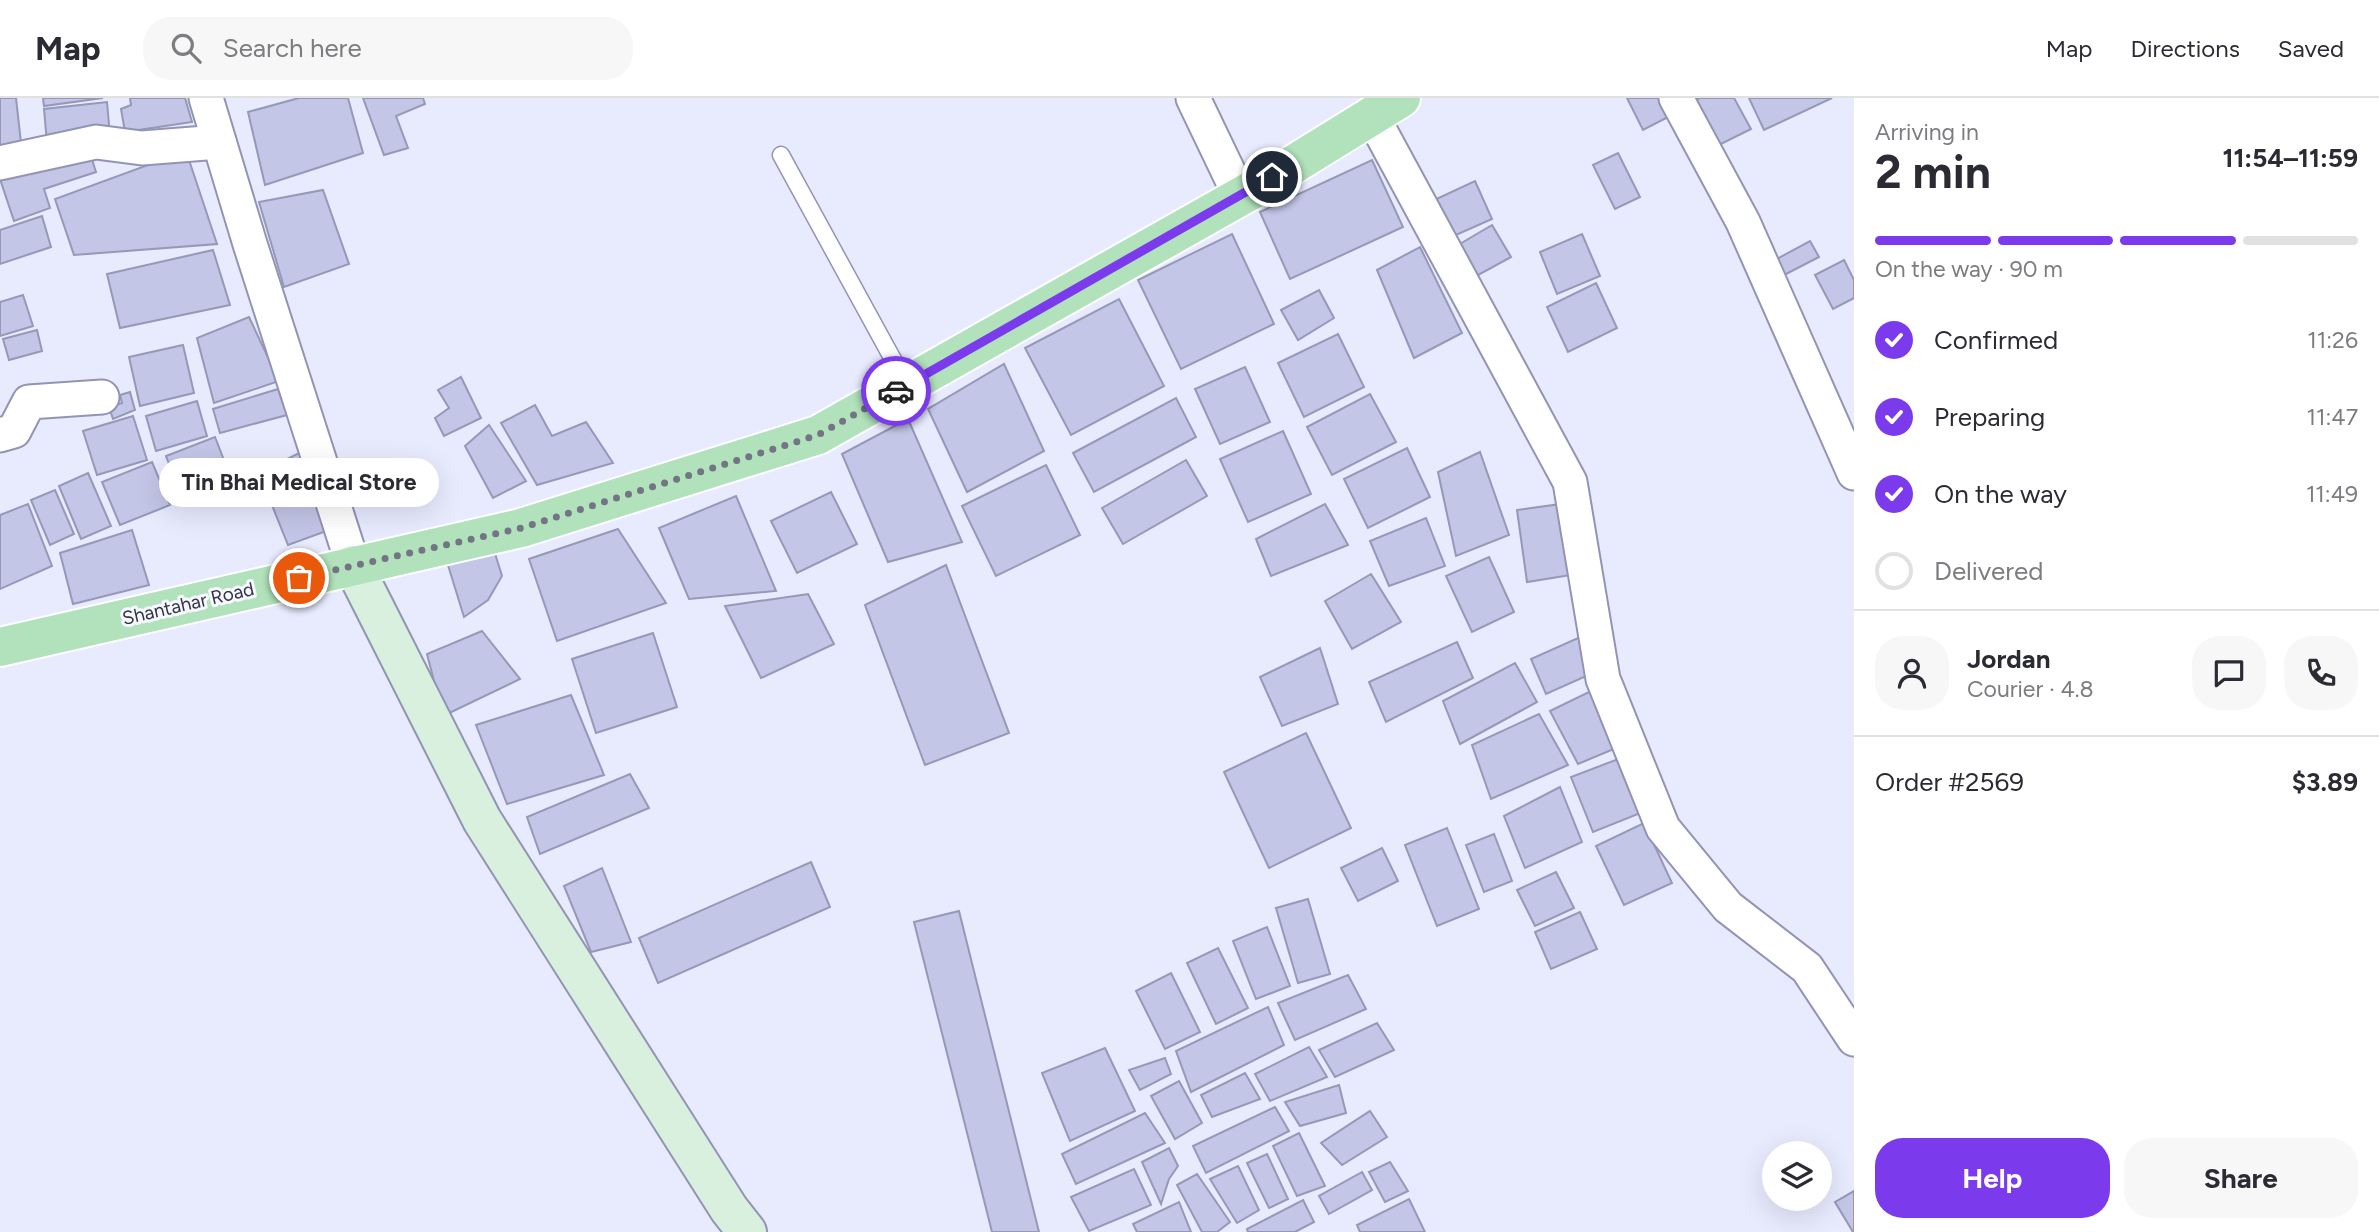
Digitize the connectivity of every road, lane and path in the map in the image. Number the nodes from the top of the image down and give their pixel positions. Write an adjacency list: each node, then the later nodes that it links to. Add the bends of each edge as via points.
1 (206, 98): 5 (street)
2 (1193, 98): 8 (street)
3 (1676, 98): 12 (street, via 1743,222)
4 (1386, 107): 8 (main road, Shantahar Road); 15 (street, via 1570,482 1603,679 1663,828 1728,907 1807,968)
5 (219, 142): 7 (street, via 142,148 96,142); 13 (street)
6 (781, 155): 9 (lane)
7 (0, 163)
8 (1240, 196): 9 (main road, Shantahar Road)
9 (907, 385): 13 (main road, Shantahar Road, via 818,435 521,528)
10 (102, 397): 11 (street, via 29,402 15,431)
11 (0, 435)
12 (1854, 473)
13 (354, 565): 14 (main road, Shantahar Road); 16 (street, via 482,820)
14 (0, 647)
15 (1854, 1040)
16 (747, 1232)

